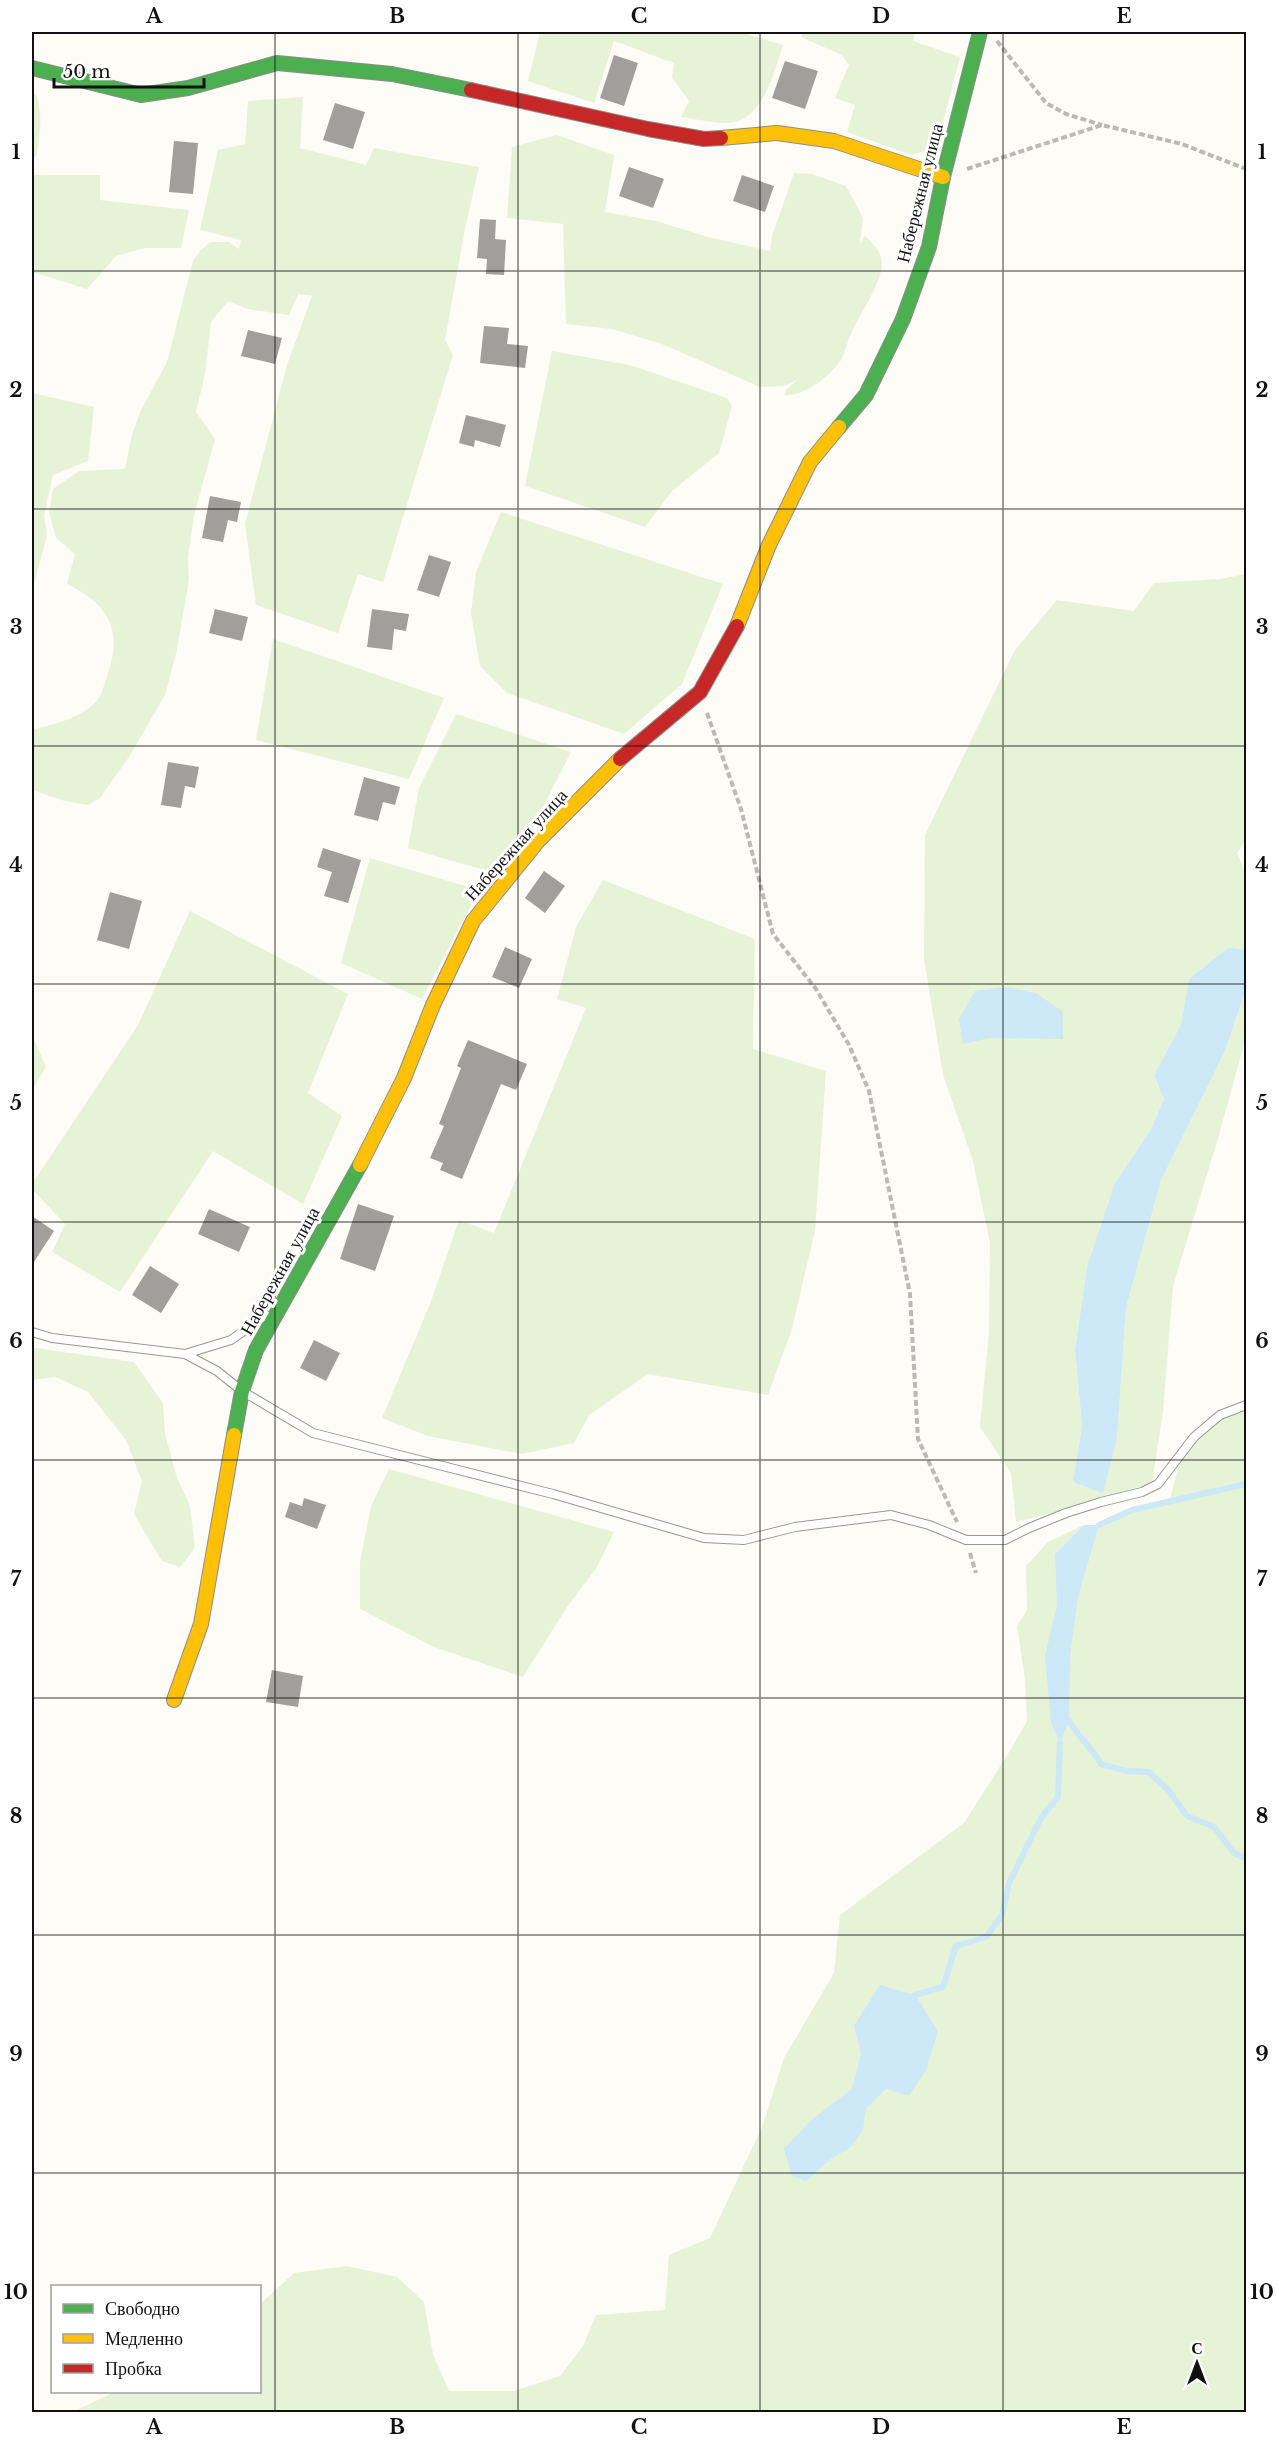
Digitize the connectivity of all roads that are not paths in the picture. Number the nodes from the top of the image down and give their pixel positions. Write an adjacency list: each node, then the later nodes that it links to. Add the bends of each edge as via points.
1 (980, 32): 3 (street, Набережная улица)
2 (32, 68): 3 (street, via 141,95 188,88 277,63 392,74 704,139 777,133 834,141)
3 (943, 177): 4 (street, Набережная улица, via 929,247 903,319 866,395 810,462 769,545 732,637 700,692 627,752 539,840 473,921 368,1152)
4 (284, 1299): 6 (lane, via 231,1340); 7 (street, Набережная улица, via 256,1350)
5 (32, 1332): 6 (lane, via 52,1338)
6 (185, 1353): 7 (lane)
7 (242, 1391): 8 (lane, via 313,1433 553,1494 704,1538 744,1540 795,1527 891,1515 966,1540 1005,1540 1066,1513 1158,1484 1194,1437 1220,1414); 9 (street, Набережная улица, via 201,1624)
8 (1246, 1405)
9 (174, 1700)

